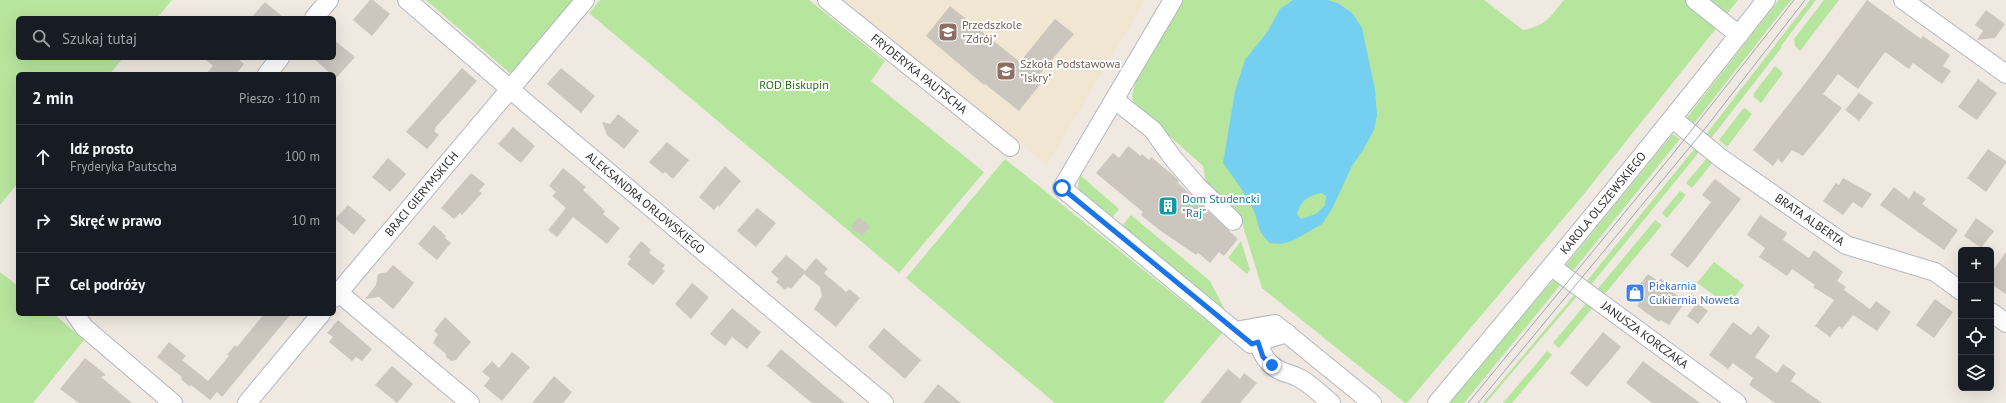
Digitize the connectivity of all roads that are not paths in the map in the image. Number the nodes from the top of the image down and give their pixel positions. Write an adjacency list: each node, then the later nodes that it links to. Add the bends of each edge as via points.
1 (329, 0): 9 (street)
2 (408, 0): 14 (street, ALEKSANDRA ORŁOWSKIEGO)
3 (585, 0): 14 (street, BRACI GIERYMSKICH)
4 (828, 0): 17 (street, FRYDERYKA PAUTSCHA)
5 (1173, 0): 15 (street)
6 (1695, 0): 10 (street)
7 (1766, 0): 10 (street, KAROLA OLSZEWSKIEGO)
8 (1904, 0): 13 (street)
9 (316, 16)
10 (1739, 35): 16 (street, KAROLA OLSZEWSKIEGO)
11 (278, 60): 12 (street)
12 (269, 72)
13 (2006, 74)
14 (511, 90): 21 (street, BRACI GIERYMSKICH); 32 (street, ALEKSANDRA ORŁOWSKIEGO)
15 (1115, 100): 18 (street, via 1153,130 1177,163); 26 (street, via 1062,188)
16 (1673, 119): 19 (street, KAROLA OLSZEWSKIEGO); 20 (street, BRATA ALBERTA, via 1722,159 1846,244 1935,272)
17 (1010, 147)
18 (1233, 221)
19 (1552, 267): 35 (street, KAROLA OLSZEWSKIEGO); 36 (street, JANUSZA KORCZAKA)
20 (1958, 289)
21 (336, 296): 31 (street)
22 (1994, 314): 25 (street)
23 (319, 316): 30 (street)
24 (79, 321): 29 (street)
25 (2006, 323)
26 (1235, 331): 27 (street, via 1275,324); 28 (street, via 1252,344)
27 (1287, 333): 28 (street); 34 (street)
28 (1258, 342): 33 (street, via 1263,357 1272,365 1282,372 1293,373 1304,380)
29 (173, 403)
30 (247, 403)
31 (470, 403)
32 (884, 403)
33 (1331, 403)
34 (1372, 403)
35 (1437, 403)
36 (1737, 403)

